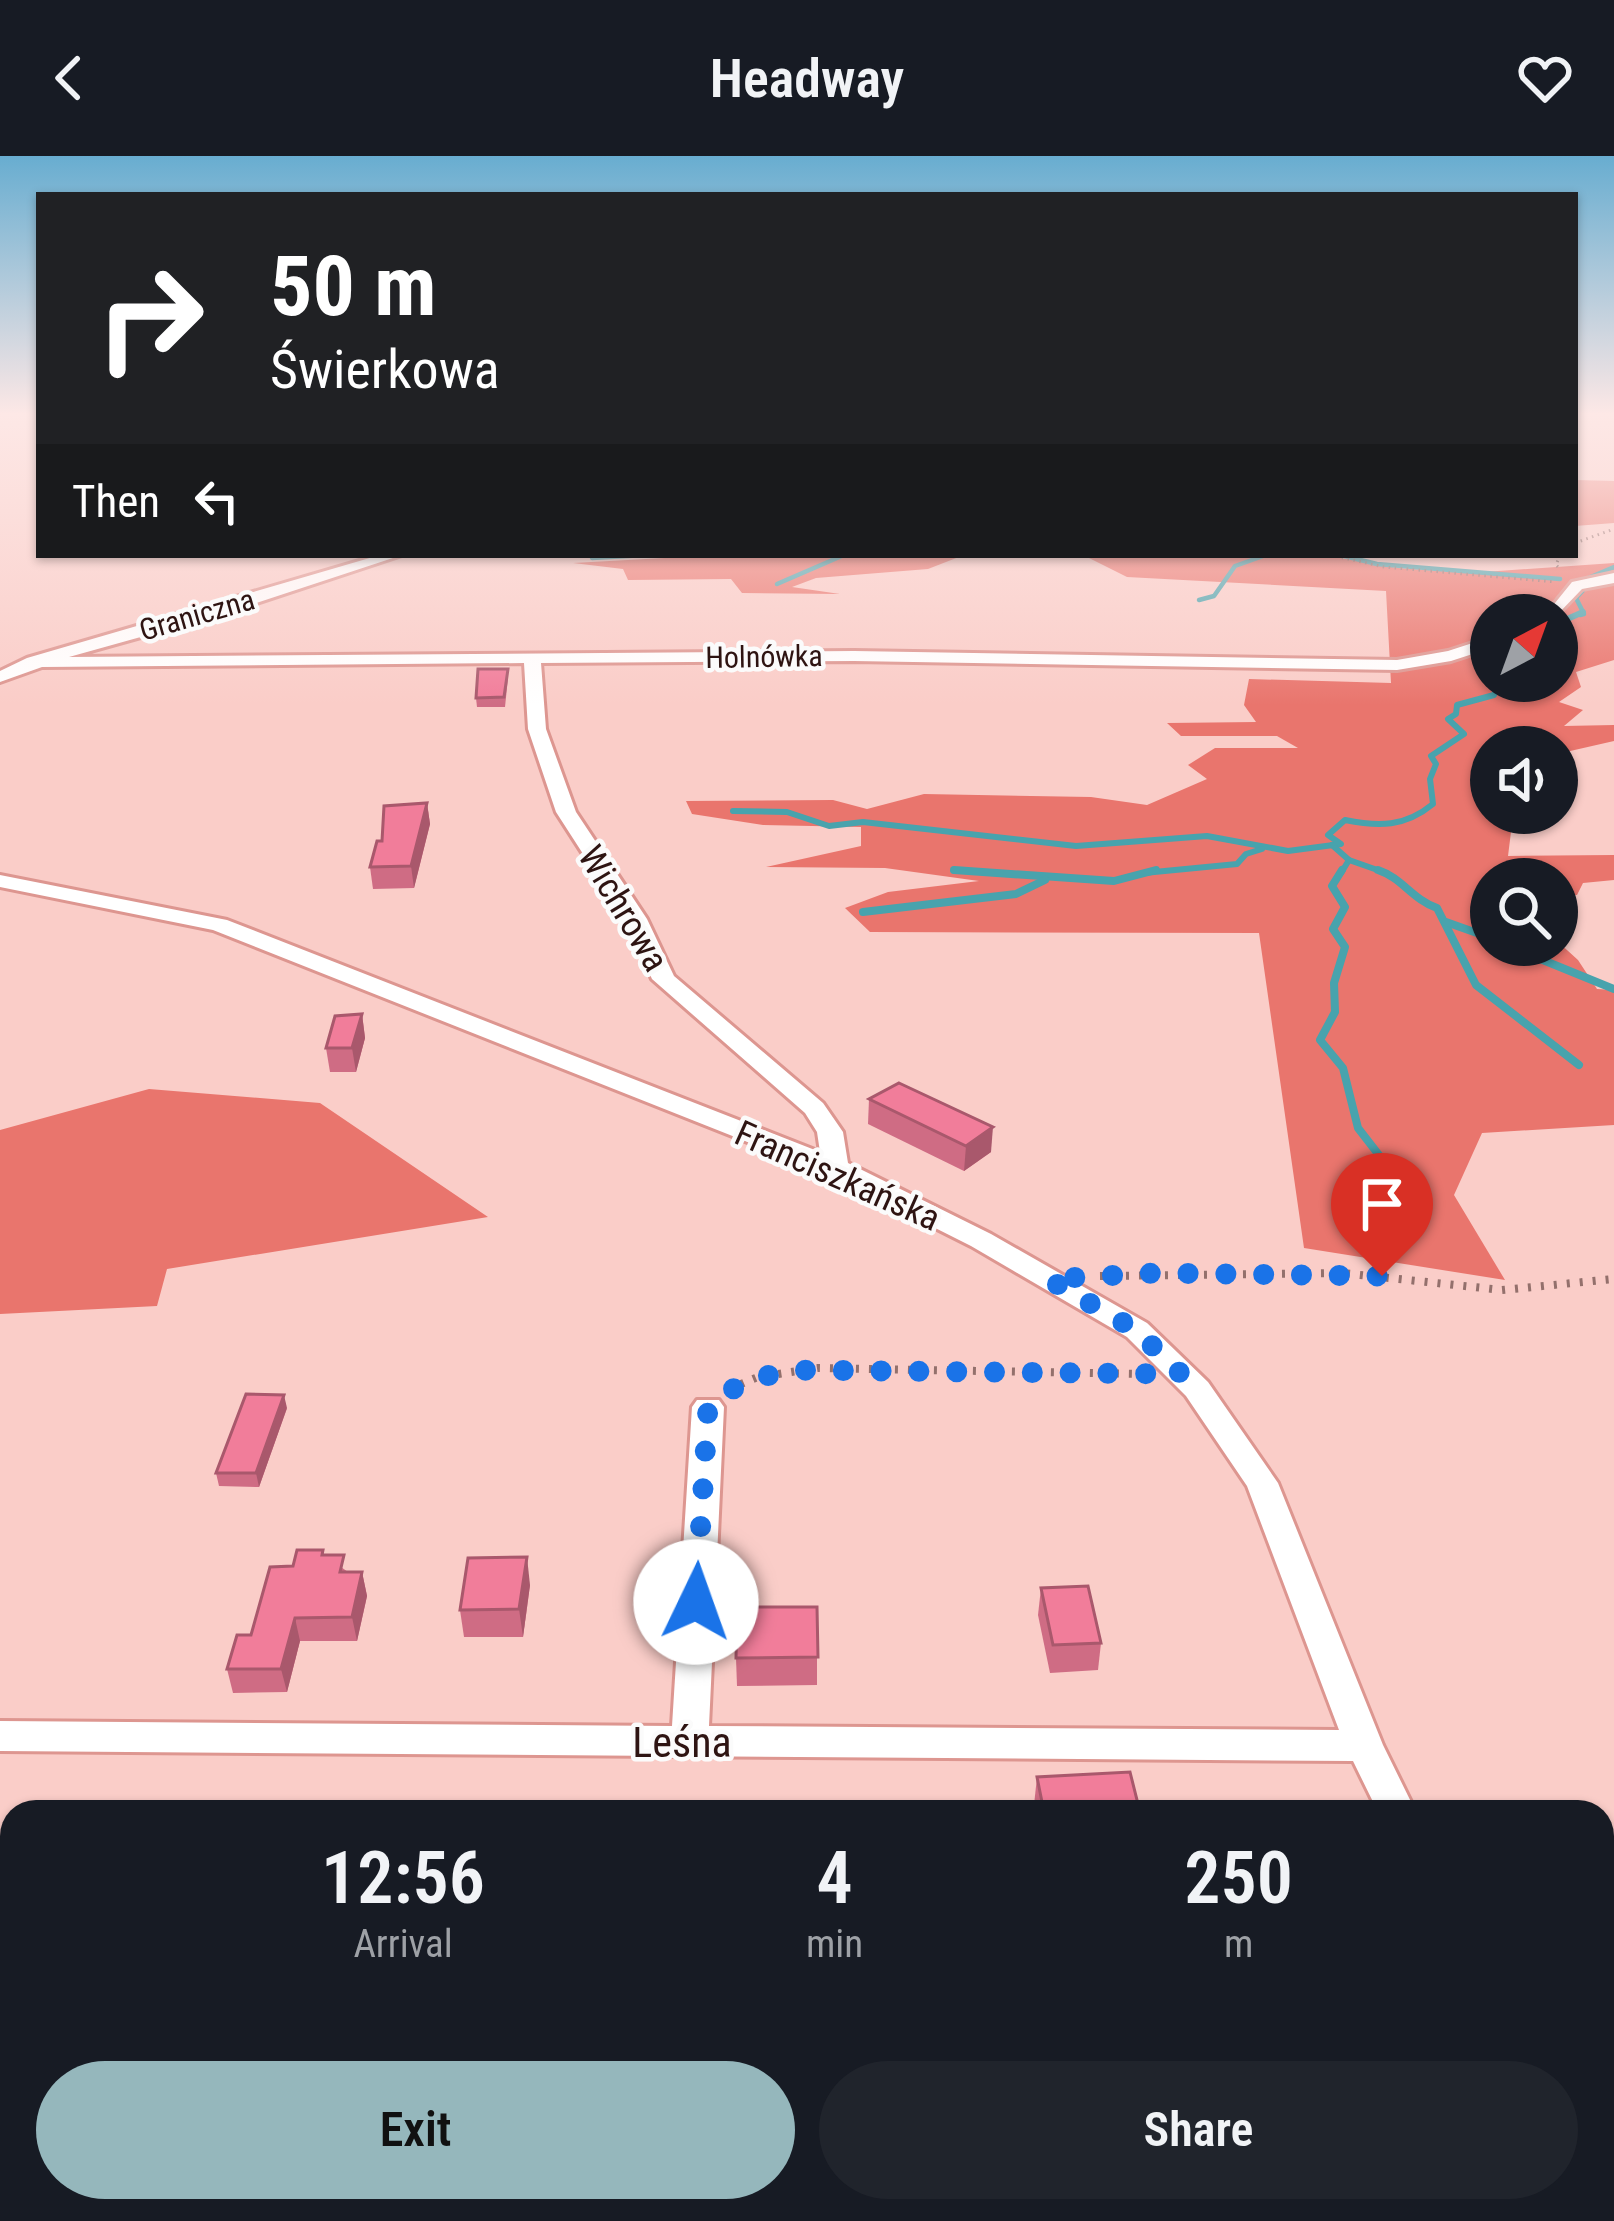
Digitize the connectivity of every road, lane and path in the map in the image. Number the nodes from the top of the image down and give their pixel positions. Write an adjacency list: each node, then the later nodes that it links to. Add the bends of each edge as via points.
1 (1614, 530): 2 (path)
2 (1578, 543)
3 (385, 558): 10 (street, Graniczna)
4 (1344, 558): 6 (path)
5 (1614, 578): 6 (street)
6 (1577, 585): 7 (street)
7 (1570, 594)
8 (1470, 649): 9 (street, Holnówka, via 1396,664)
9 (532, 658): 10 (street, Holnówka); 13 (street, Wichrowa, via 537,729 566,812 637,919 664,979 814,1108 830,1132)
10 (33, 662): 11 (street, Graniczna)
11 (0, 677)
12 (0, 881): 13 (street, Franciszkańska, via 219,925)
13 (835, 1167): 14 (street, Franciszkańska)
14 (1048, 1279): 15 (path, via 1342,1273 1502,1290); 16 (street, Franciszkańska, via 1136,1330)
15 (1614, 1279)
16 (1181, 1374): 17 (path, via 790,1370 743,1382); 20 (street, Franciszkańska, via 1262,1483)
17 (708, 1407): 19 (street)
18 (0, 1736): 19 (street, Leśna)
19 (690, 1742): 20 (street, Leśna)
20 (1364, 1746): 21 (street, Franciszkańska)
21 (1391, 1800)

